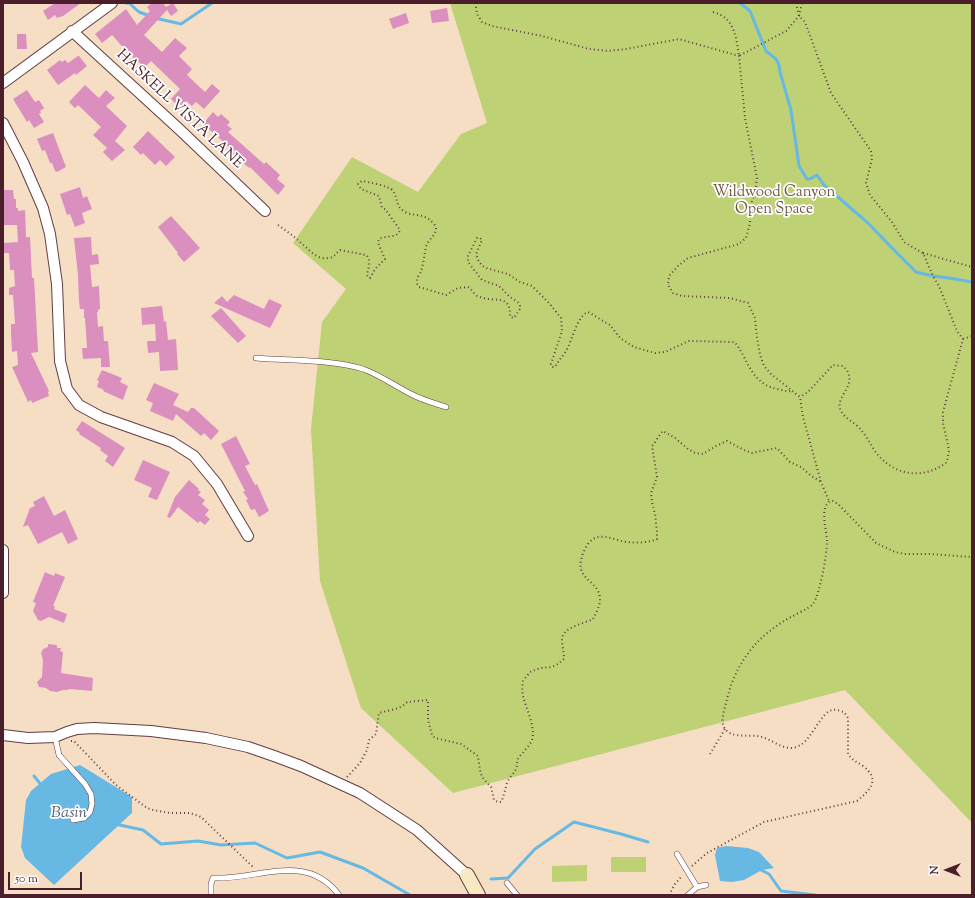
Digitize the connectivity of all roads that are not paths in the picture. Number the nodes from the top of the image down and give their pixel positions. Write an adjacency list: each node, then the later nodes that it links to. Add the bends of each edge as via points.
1 (112, 3): 2 (street)
2 (72, 32): 3 (street); 5 (street, HASKELL VISTA LANE)
3 (3, 83)
4 (3, 123): 8 (street, via 43,208 50,234 57,284 60,361 67,389 79,405 101,417 172,442 194,456 217,484)
5 (265, 211)
6 (256, 358): 7 (lane, via 347,365 379,376 412,394)
7 (446, 407)
8 (248, 536)
9 (3, 550): 10 (street)
10 (3, 593)
11 (3, 735): 12 (street, via 28,738)
12 (55, 737): 13 (lane, via 59,755 91,794 90,812 84,818); 15 (street, via 78,729 94,728 151,731 206,738 248,747 360,793 417,830)
13 (73, 820)
14 (677, 854): 18 (lane)
15 (467, 875): 21 (street)
16 (507, 883): 22 (lane)
17 (706, 885): 18 (lane)
18 (697, 887): 23 (lane)
19 (211, 895): 20 (lane, via 214,878 227,879 299,870 316,875 333,887)
20 (339, 895)
21 (478, 895)
22 (517, 895)
23 (688, 895)

